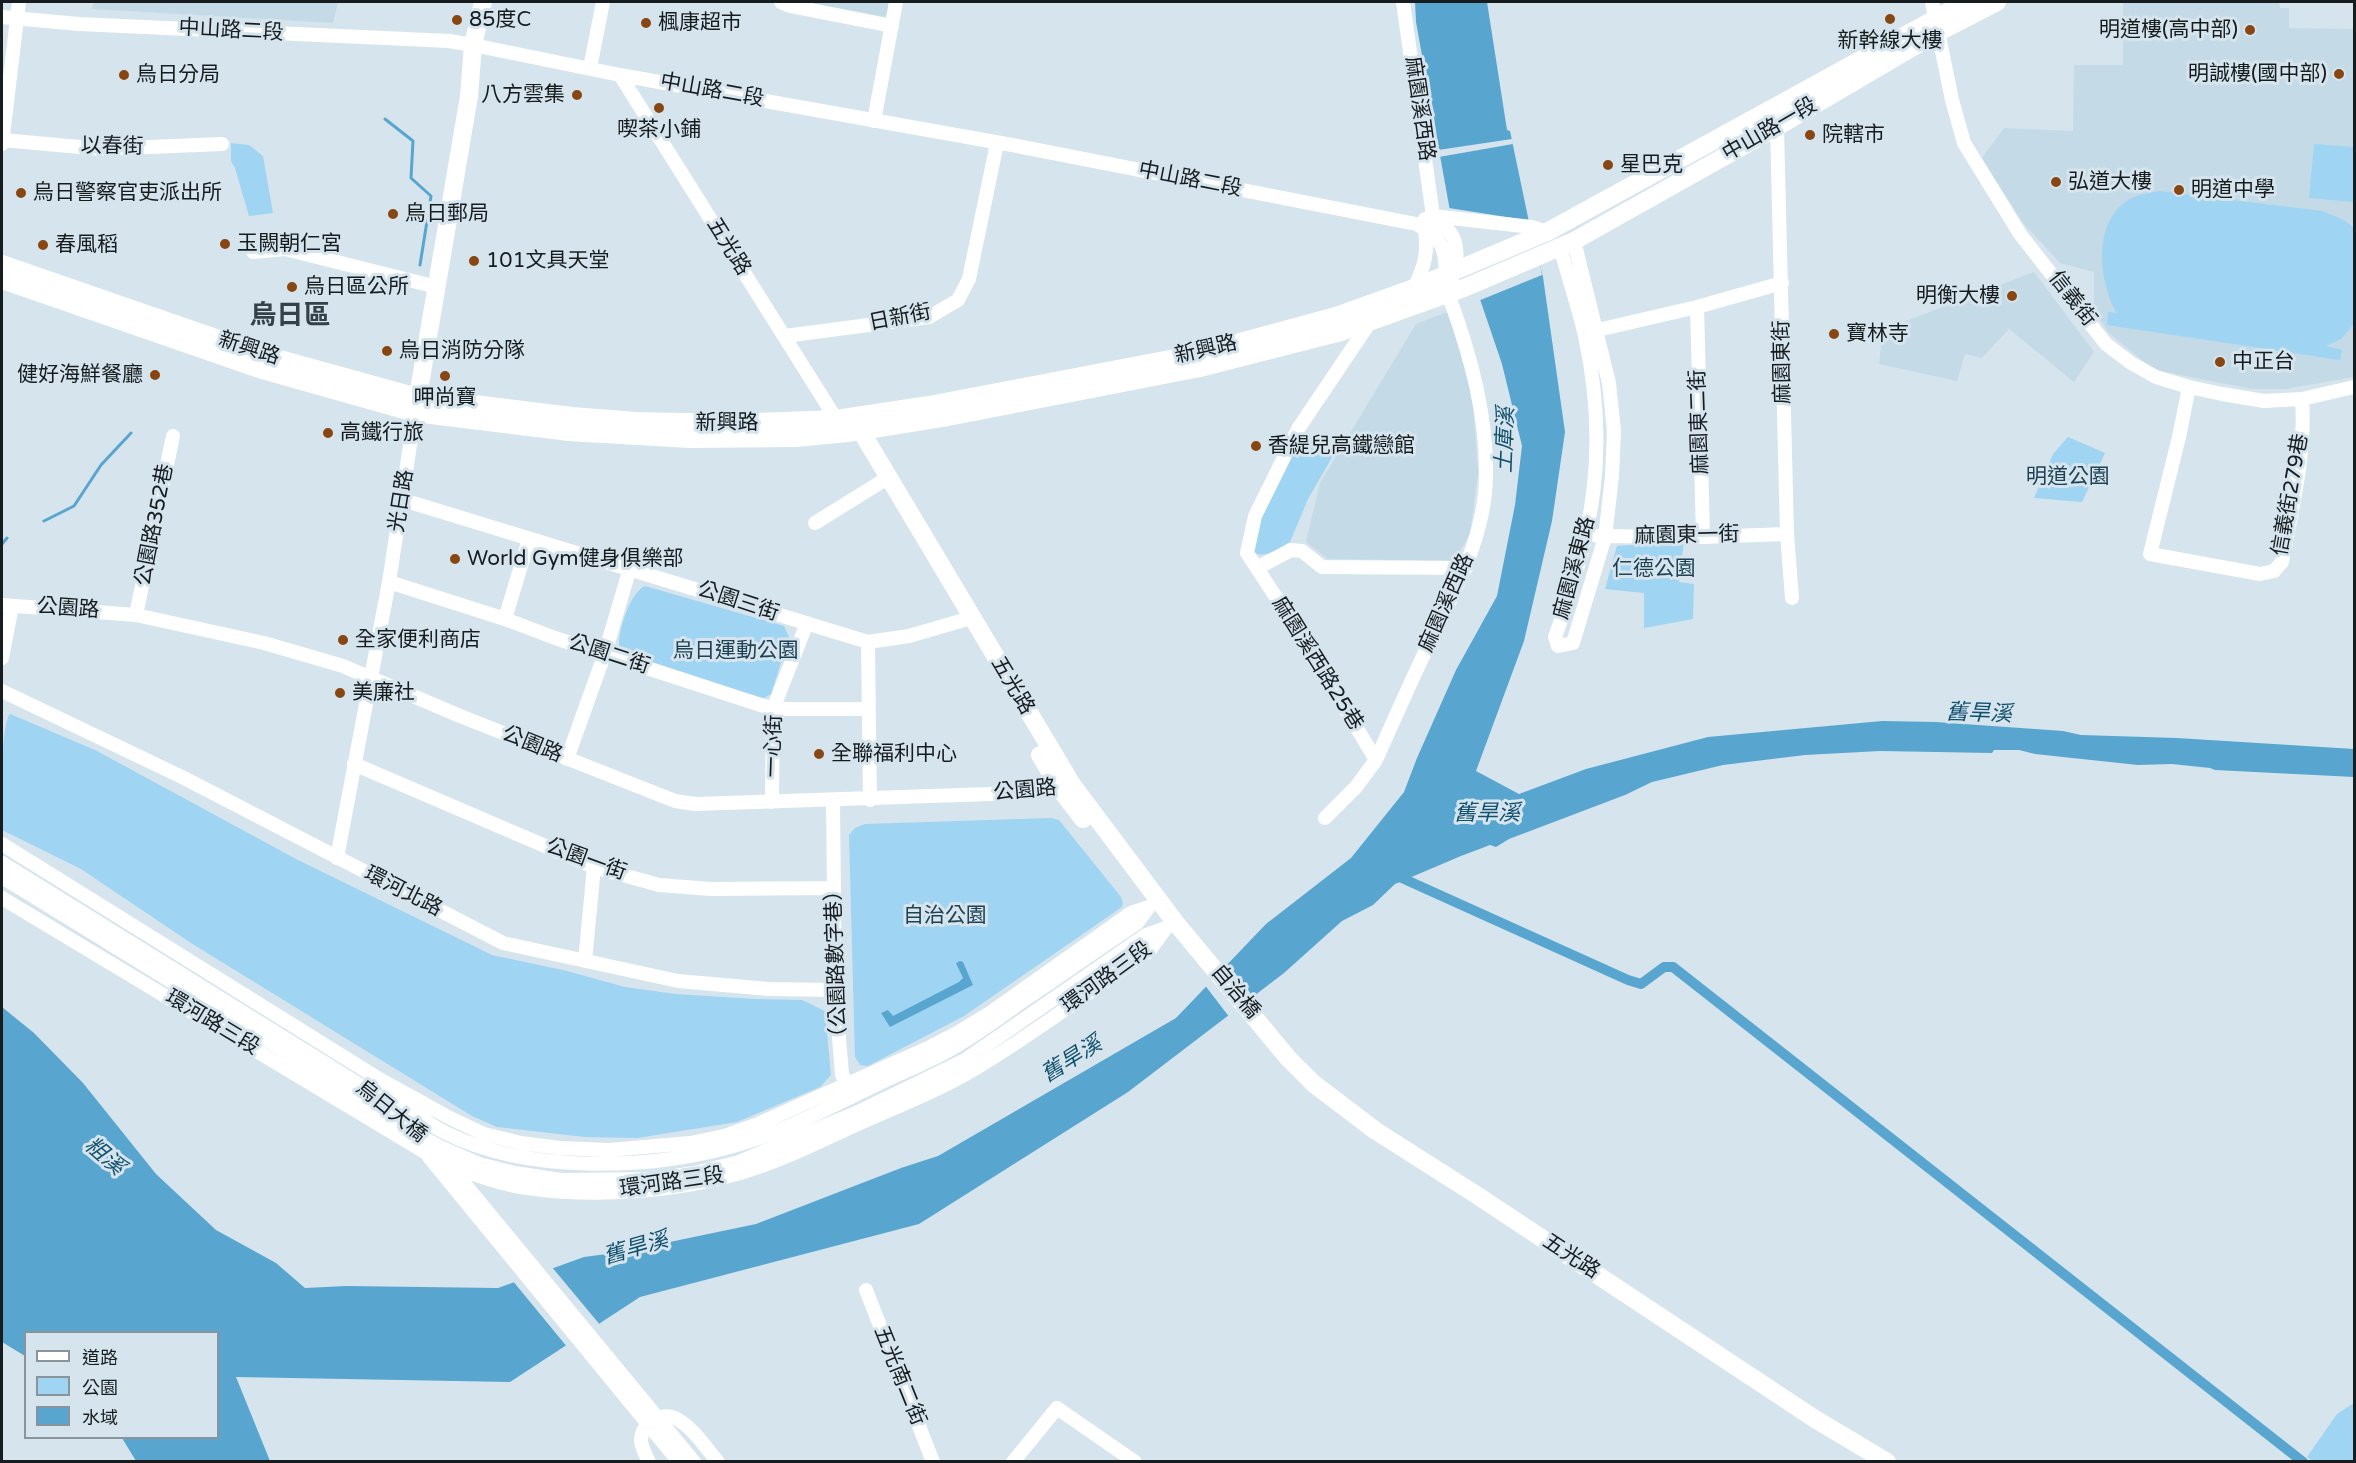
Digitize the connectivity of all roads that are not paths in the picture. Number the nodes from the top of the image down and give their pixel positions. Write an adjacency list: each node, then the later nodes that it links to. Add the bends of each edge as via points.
1 (19, 2): 10 (street)
2 (483, 2): 13 (main road, 光日路)
3 (603, 2): 14 (street)
4 (896, 2): 12 (street)
5 (1403, 2): 21 (street, 麻園溪西路)
6 (1966, 2): 11 (main road, 中山路一段)
7 (1997, 2): 11 (main road, 中山路一段)
8 (787, 3): 12 (street)
9 (2, 17): 10 (street, 中山路二段)
10 (17, 18): 13 (street, 中山路二段); 18 (street)
11 (1935, 18): 17 (main road, 中山路一段); 23 (main road, 中山路一段); 37 (street, 信義街, via 1964,143 2020,234 2106,344 2156,377)
12 (892, 26): 16 (street)
13 (473, 45): 14 (street, 中山路二段); 30 (main road, 光日路, via 469,96)
14 (590, 68): 15 (street, 中山路二段)
15 (620, 75): 16 (street, 中山路二段); 36 (street, 五光路)
16 (874, 121): 19 (street, 中山路二段)
17 (1777, 127): 24 (main road, 中山路一段); 29 (street, 麻園東街)
18 (2, 142): 20 (street, 以春街, via 102,149)
19 (997, 143): 22 (street, 中山路二段); 36 (street, 日新街, via 969,279 958,300 929,317)
20 (222, 144)
21 (1433, 216): 22 (street); 23 (street)
22 (1420, 227): 27 (street, 中山路二段, via 1442,226 1452,236 1457,247); 31 (street, via 1428,250)
23 (1538, 232): 27 (main road, 中山路一段)
24 (1567, 244): 32 (main road, 中山路一段); 35 (street, 麻園溪東路)
25 (253, 252): 30 (street, via 285,249)
26 (2, 264): 40 (main road, 新興路)
27 (1454, 271): 31 (main road, 新興路); 32 (street, 中山路二段)
28 (2, 280): 40 (main road, 新興路, via 259,369)
29 (1782, 283): 33 (street); 48 (street, 麻園東街)
30 (437, 287): 40 (main road, 光日路)
31 (1414, 288): 41 (main road, 新興路, via 1336,316 1196,354)
32 (1456, 290): 34 (main road, 新興路); 53 (street, 麻園溪西路, via 1482,414 1486,478)
33 (1697, 307): 35 (street); 50 (street, 麻園東二街)
34 (1370, 322): 42 (main road, 新興路, via 1200,369); 54 (street, 麻園溪西路25巷, via 1298,429 1255,516 1247,553)
35 (1591, 332): 47 (street, 麻園溪東路, via 1597,448); 49 (street, 麻園溪東路, via 1609,383 1614,431)
36 (785, 336): 41 (street, 五光路)
37 (2189, 387): 39 (street, 信義街, via 2264,401); 39 (street, 信義街279巷, via 2150,554 2260,574 2274,571 2282,562 2297,484)
38 (2355, 387): 39 (street, 信義街)
39 (2302, 399)
40 (416, 405): 41 (main road, 新興路, via 637,421 751,423); 42 (main road, 新興路, via 569,432 669,438 796,438); 45 (street, 光日路)
41 (836, 419): 42 (main road)
42 (855, 432): 44 (main road, 五光路); 60 (main road, 五光路)
43 (173, 436): 58 (street, 公園路352巷)
44 (881, 482): 46 (street); 60 (main road, 五光路)
45 (403, 500): 51 (street, 公園三街); 55 (street, 光日路)
46 (815, 524)
47 (1587, 534): 49 (street, 麻園東一街); 49 (street, 麻園溪東路, via 1555,637 1558,646 1573,643)
48 (1787, 534): 50 (street, 麻園東一街); 56 (street, 麻園東街)
49 (1605, 537): 50 (street, 麻園東一街)
50 (1703, 537)
51 (529, 539): 52 (street, 公園三街); 59 (street)
52 (630, 567): 61 (street, 公園三街); 63 (street)
53 (1466, 567): 54 (street, via 1322,567 1302,551 1291,550); 70 (street, 麻園溪西路)
54 (1257, 568): 70 (street, 麻園溪西路25巷)
55 (389, 582): 59 (street, 公園二街); 65 (street, 光日路)
56 (1791, 598)
57 (7, 605): 58 (street, 公園路); 64 (street)
58 (136, 615): 65 (street, 公園路, via 264,643)
59 (505, 619): 63 (street, 公園二街)
60 (966, 620): 62 (street, 公園三街, via 909,636); 72 (main road, 五光路)
61 (807, 623): 62 (street, 公園三街); 67 (street, 一心街)
62 (868, 642): 68 (street)
63 (605, 653): 67 (street, 公園二街); 69 (street)
64 (2, 658)
65 (370, 678): 69 (street, 公園路); 71 (street, 光日路)
66 (2, 691): 78 (street, 環河北路, via 182,777)
67 (773, 709): 68 (street, 公園二街); 75 (street, 一心街)
68 (869, 709): 73 (street)
69 (567, 759): 75 (street, 公園路, via 675,801)
70 (1376, 760): 76 (street, 麻園溪西路)
71 (354, 764): 78 (street, 光日路); 80 (street, 公園一街)
72 (1067, 787): 73 (street, 公園路); 84 (main road, 五光路)
73 (870, 800): 74 (street, 公園路)
74 (833, 801): 75 (street, 公園路); 82 (street, （公園路數字巷）)
75 (772, 802)
76 (1325, 818)
77 (2, 844): 90 (street, 環河路三段, via 376,1077 484,1134 560,1148 609,1150 690,1143 758,1125)
78 (337, 858): 87 (street, 環河北路, via 503,943)
79 (2, 863): 95 (street, 烏日大橋, via 393,1108 439,1153)
80 (594, 867): 82 (street, 公園一街, via 659,885 711,889); 87 (street)
81 (2, 877): 94 (street, 烏日大橋, via 387,1117 431,1159)
82 (834, 888): 88 (street, （公園路數字巷）)
83 (2, 898): 91 (street, 環河路三段, via 438,1160 477,1176 560,1191 653,1189 699,1183 777,1160)
84 (1153, 904): 85 (main road, 五光路); 90 (street, 環河路三段, via 1131,913 990,1013)
85 (1171, 925): 86 (main road, 五光路); 91 (street, 環河路三段, via 1154,947 972,1070 934,1090)
86 (1195, 953): 89 (main road, 自治橋)
87 (585, 961): 88 (street, 環河北路, via 678,981)
88 (835, 990): 90 (street, （公園路數字巷）, via 840,1066)
89 (1265, 1039): 100 (main road, 五光路, via 1278,1064 1306,1092 1368,1138 1808,1428); 101 (main road, 五光路, via 1314,1084 1376,1131 1815,1419)
90 (849, 1090): 91 (street, （公園路數字巷）)
91 (861, 1117)
92 (866, 1290): 97 (street, 五光南二街)
93 (649, 1461): 96 (street, via 641,1440 650,1421 661,1416 681,1422)
94 (679, 1461)
95 (694, 1461)
96 (718, 1461)
97 (933, 1461)
98 (1013, 1461): 99 (street, via 1057,1408)
99 (1135, 1461)
100 (1867, 1461)
101 (1887, 1461)

